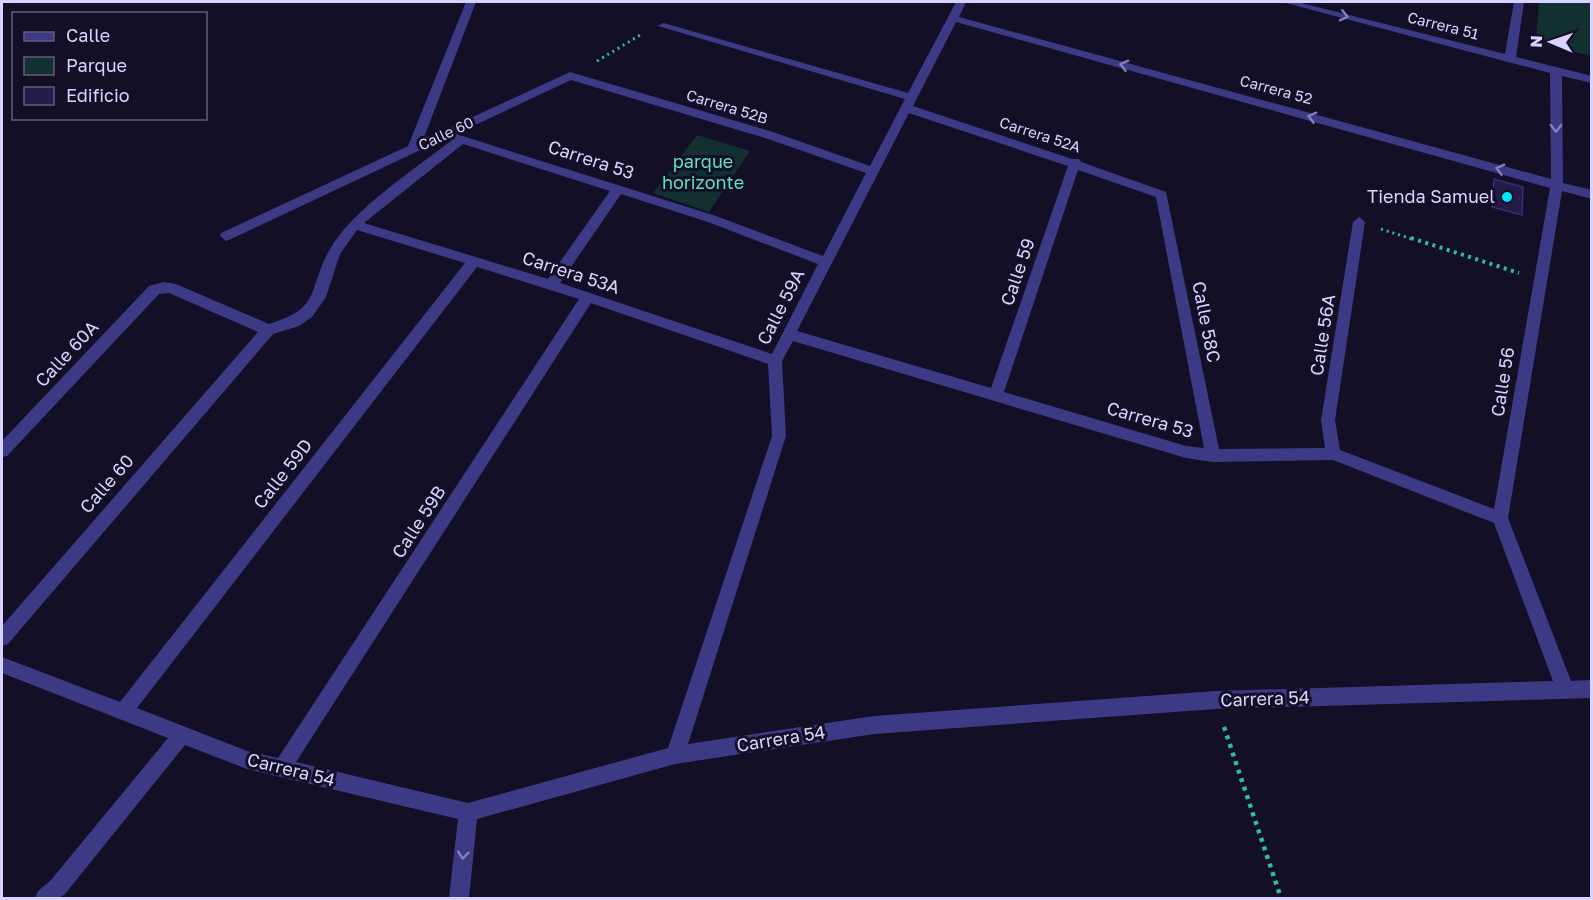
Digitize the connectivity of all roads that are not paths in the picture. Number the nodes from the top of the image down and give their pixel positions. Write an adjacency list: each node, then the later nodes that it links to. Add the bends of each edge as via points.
1 (471, 2): 14 (street)
2 (961, 2): 5 (street, Calle 59A)
3 (1287, 2): 7 (street, Carrera 51, one-way to 7)
4 (1519, 2): 7 (street)
5 (952, 18): 11 (street, Calle 59A); 17 (street, Carrera 52, one-way to 5)
6 (663, 26): 11 (street, Carrera 52A)
7 (1510, 59): 8 (street, Carrera 51)
8 (1556, 71): 10 (street, Carrera 51); 17 (street, Calle 56, one-way to 17)
9 (570, 76): 12 (street, Calle 60); 16 (street, Carrera 52B, via 769,135)
10 (1592, 80)
11 (909, 102): 15 (street, Carrera 52A); 16 (street, Calle 59A)
12 (446, 134): 13 (street, Carrera 53); 14 (street, Calle 60)
13 (461, 139): 18 (street, Carrera 53); 22 (street)
14 (413, 149): 23 (street, Calle 60)
15 (1075, 162): 19 (street, Carrera 52A); 31 (street, Calle 59)
16 (873, 171): 25 (street, Calle 59A)
17 (1557, 184): 20 (street, Carrera 52); 35 (street, Calle 56)
18 (618, 189): 25 (street, Carrera 53); 26 (street)
19 (1162, 195): 34 (street, Calle 58C)
20 (1592, 195)
21 (1359, 222): 33 (street, Calle 56A, via 1328,420)
22 (354, 224): 24 (street, Carrera 53A); 28 (street, via 334,253 319,297 307,313 294,322)
23 (226, 236)
24 (474, 261): 26 (street, Carrera 53A); 40 (street, Calle 59D)
25 (826, 261): 29 (street, Calle 59A)
26 (551, 285): 27 (street, Carrera 53A)
27 (588, 297): 30 (street, Carrera 53A); 43 (street, Calle 59B)
28 (268, 330): 32 (street, Calle 60A, via 164,286 154,290); 36 (street, Calle 60)
29 (789, 334): 30 (street, Calle 59A); 31 (street, Carrera 53)
30 (775, 361): 42 (street, Calle 59A, via 779,436)
31 (996, 394): 34 (street, Carrera 53, via 1186,452)
32 (2, 451)
33 (1333, 454): 34 (street, Carrera 53); 35 (street, Carrera 53)
34 (1213, 456)
35 (1500, 518): 39 (street)
36 (2, 638)
37 (2, 665): 40 (street, Carrera 54)
38 (1592, 688): 39 (street, Carrera 54)
39 (1565, 689): 42 (street, Carrera 54, via 1216,700 874,725)
40 (123, 712): 41 (street, Carrera 54)
41 (182, 735): 43 (street, Carrera 54, via 247,760); 45 (street)
42 (675, 755): 44 (street, Carrera 54)
43 (282, 768): 44 (street, Carrera 54)
44 (468, 812): 46 (street, one-way to 46)
45 (45, 898)
46 (459, 898)

